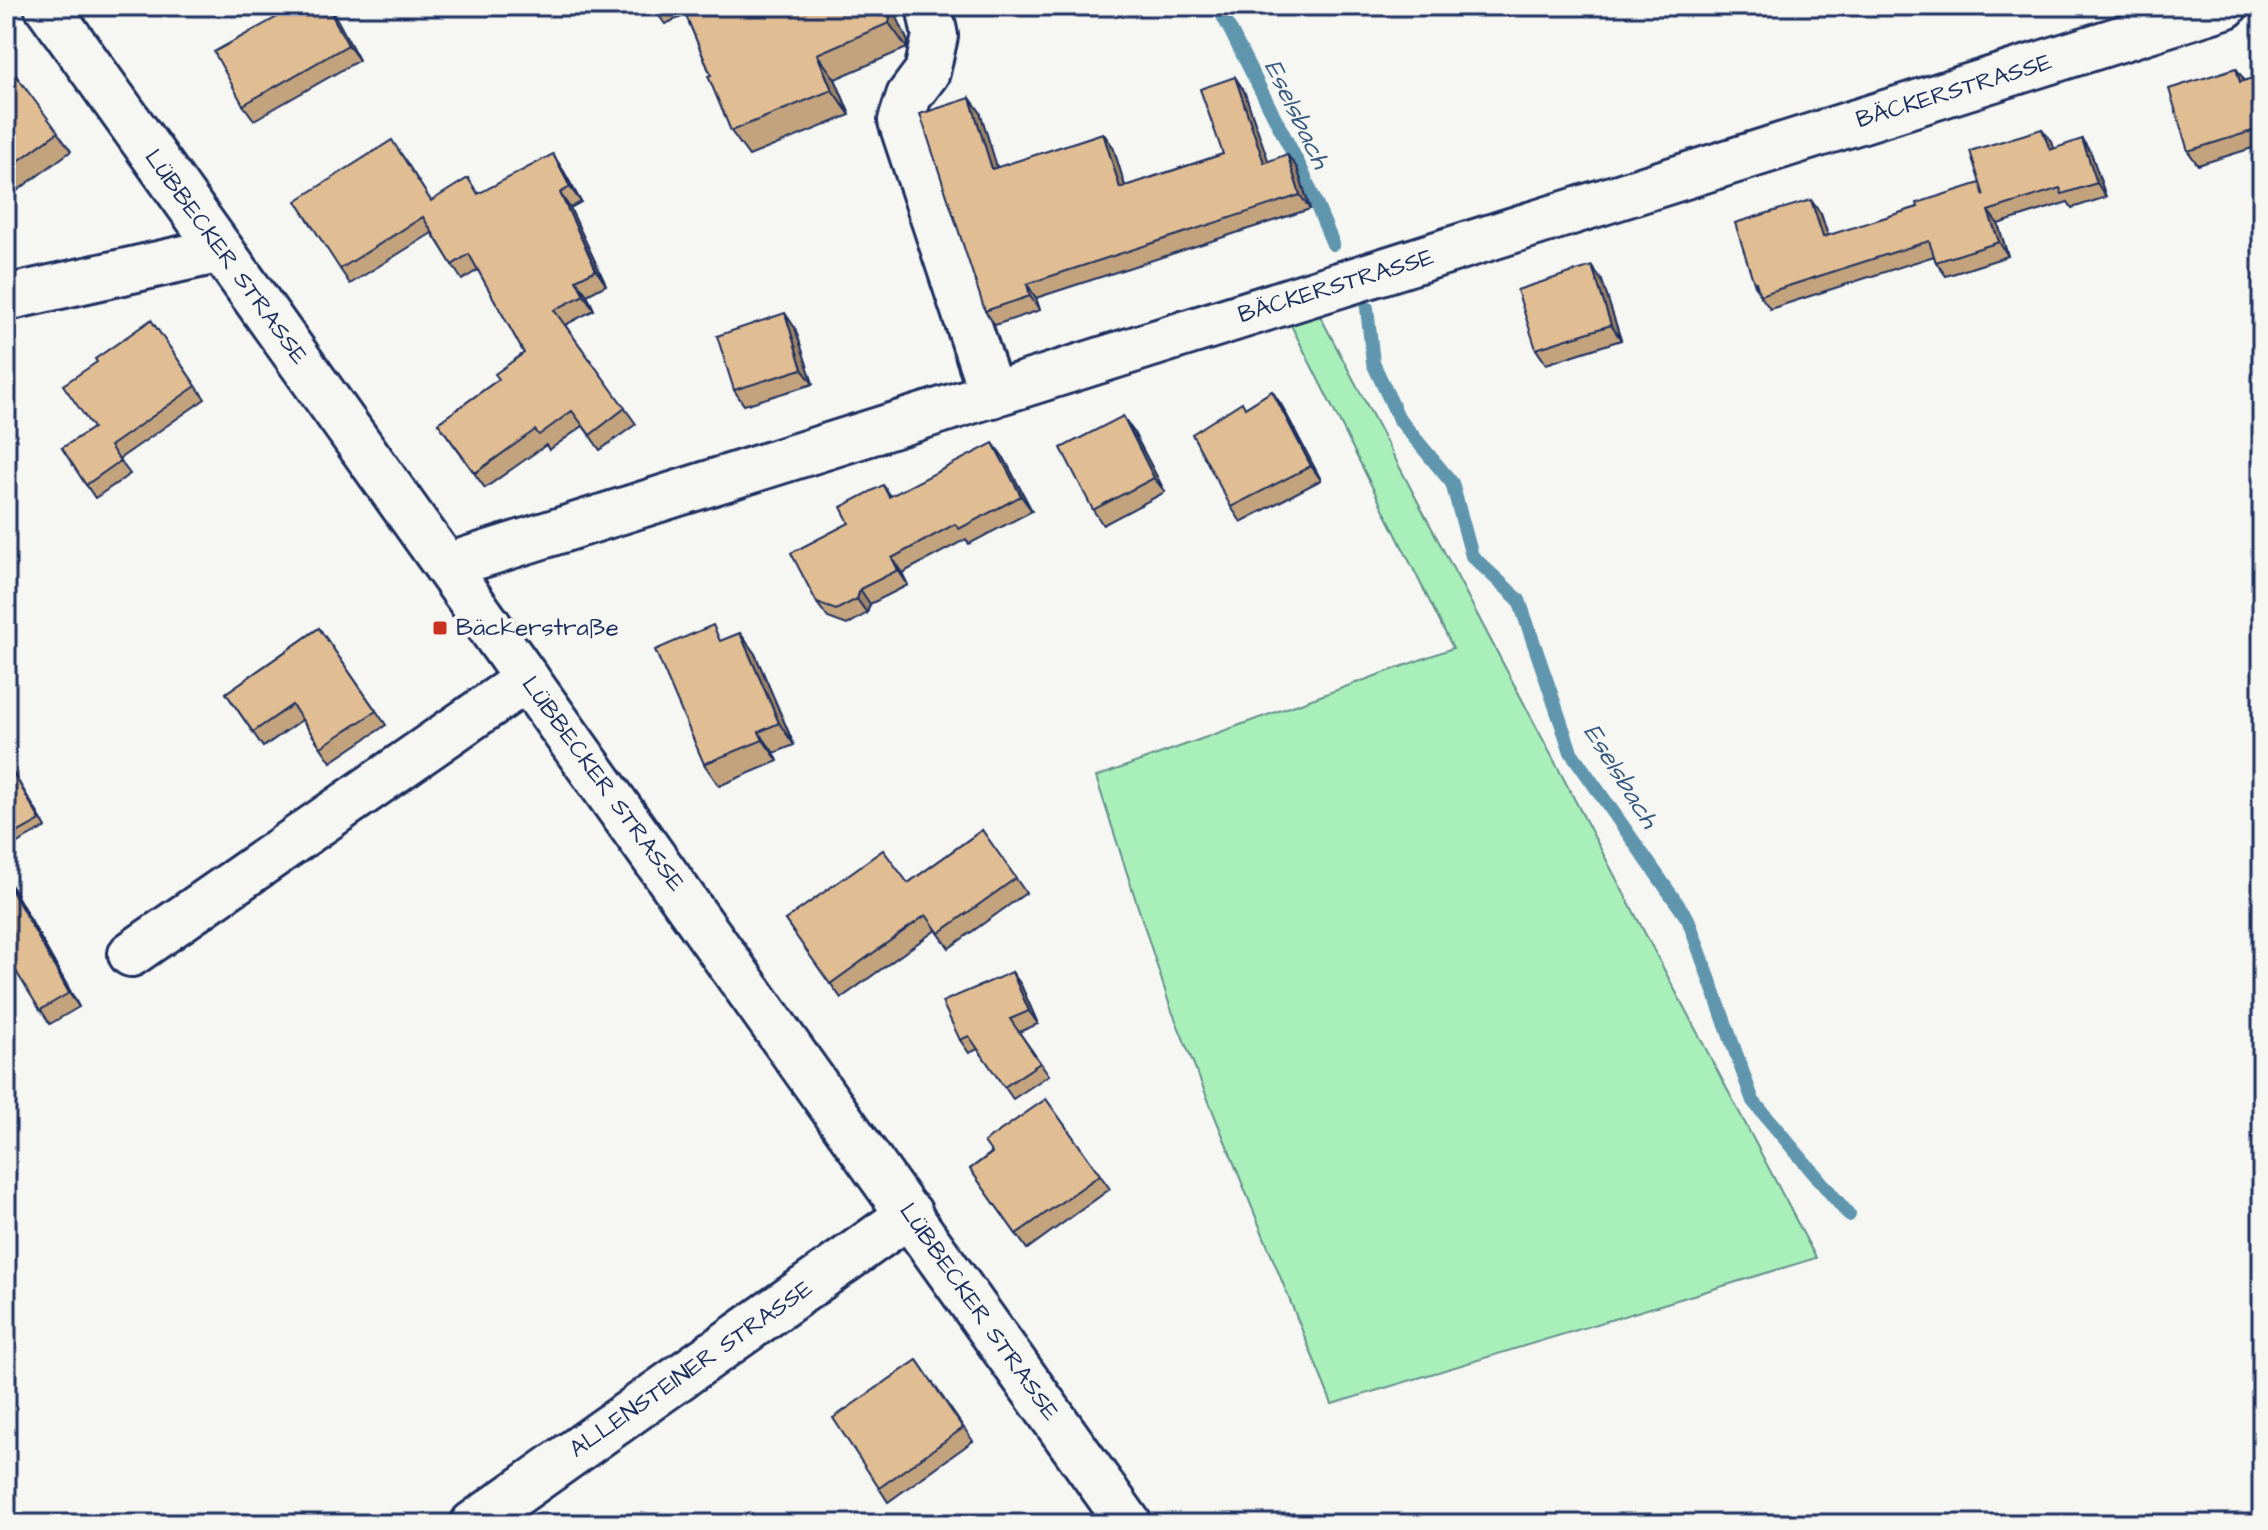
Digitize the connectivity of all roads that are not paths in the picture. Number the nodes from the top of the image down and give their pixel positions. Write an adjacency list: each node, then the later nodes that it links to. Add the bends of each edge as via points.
1 (47, 6): 4 (street, LÜBBECKER STRASSE)
2 (929, 6): 6 (street, via 935,36 927,72 909,96 901,121)
3 (2225, 6): 6 (street, BÄCKERSTRASSE)
4 (221, 250): 5 (street); 7 (street, LÜBBECKER STRASSE)
5 (6, 298)
6 (992, 395): 7 (street, BÄCKERSTRASSE)
7 (447, 566): 8 (street, LÜBBECKER STRASSE)
8 (527, 679): 9 (street); 10 (street, LÜBBECKER STRASSE)
9 (131, 954)
10 (910, 1214): 11 (street, ALLENSTEINER STRASSE); 12 (street, LÜBBECKER STRASSE)
11 (473, 1524)
12 (1129, 1524)

